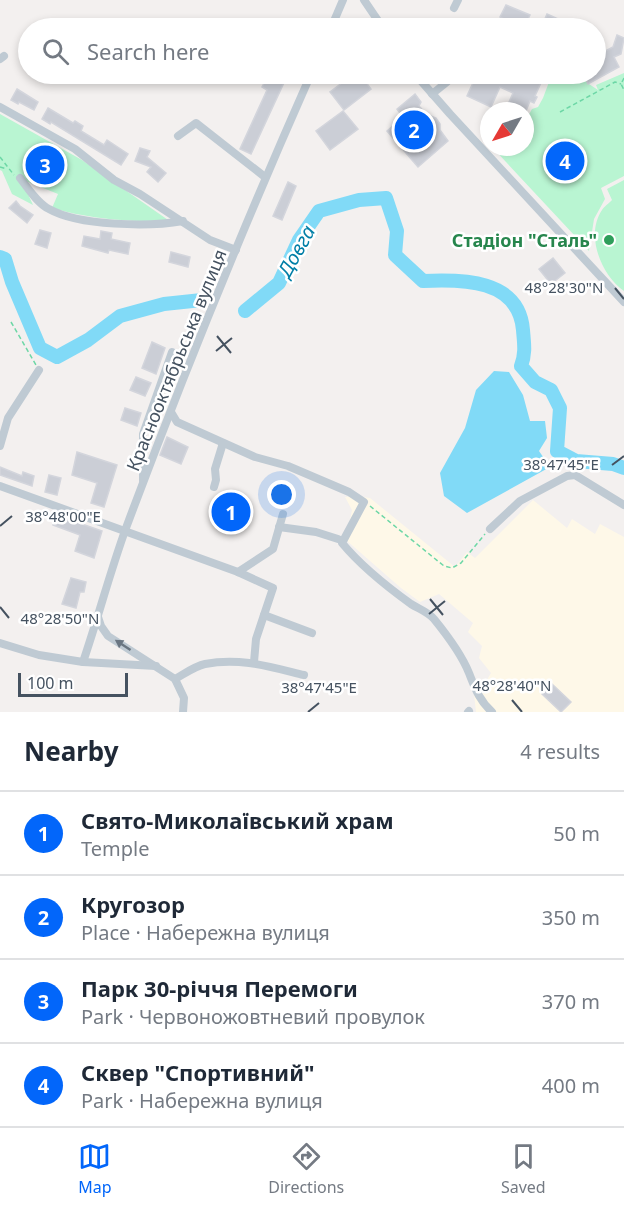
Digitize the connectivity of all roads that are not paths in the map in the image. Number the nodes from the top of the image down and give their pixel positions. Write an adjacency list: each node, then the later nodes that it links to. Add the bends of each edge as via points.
1 (343, 0): 5 (street)
2 (364, 0): 6 (street)
3 (458, 0): 4 (street)
4 (454, 8)
5 (335, 18)
6 (376, 18)
7 (307, 84): 13 (street, Краснооктябрьська вулиця)
8 (424, 84): 10 (street)
9 (444, 84): 10 (street)
10 (432, 94): 17 (street)
11 (0, 106): 15 (street, via 75,149 114,180)
12 (178, 136): 13 (street, via 196,123)
13 (265, 177): 16 (street, Краснооктябрьська вулиця)
14 (20, 178): 15 (street, via 46,208 58,213 127,224)
15 (183, 221): 16 (street, via 210,240)
16 (236, 250): 20 (street, Краснооктябрьська вулиця)
17 (624, 302)
18 (172, 352): 23 (street, via 143,434)
19 (39, 370): 22 (street, via 8,418)
20 (171, 412): 21 (street, via 177,422); 23 (street, Краснооктябрьська вулиця)
21 (223, 443): 25 (street); 43 (street, via 339,487 364,502 342,543 381,580 431,616 451,640 473,687)
22 (0, 446)
23 (143, 484): 30 (street, Краснооктябрьська вулиця)
24 (0, 486): 30 (street)
25 (214, 487)
26 (624, 505): 29 (street, via 575,475 567,476 520,501)
27 (283, 514): 28 (street)
28 (279, 527): 31 (street); 32 (street, via 273,549)
29 (490, 529)
30 (125, 531): 32 (street); 34 (street, Краснооктябрьська вулиця)
31 (338, 539)
32 (237, 572): 33 (street, via 273,588)
33 (264, 615): 35 (street); 38 (street)
34 (98, 617): 37 (street, Краснооктябрьська вулиця); 39 (street, one-way to 34, via 108,636)
35 (312, 633)
36 (0, 643): 37 (street)
37 (83, 662): 39 (street)
38 (254, 662): 40 (street); 41 (street, via 203,664)
39 (156, 666): 41 (street)
40 (304, 675)
41 (175, 679): 42 (street, via 184,698)
42 (183, 712)
43 (492, 712)

